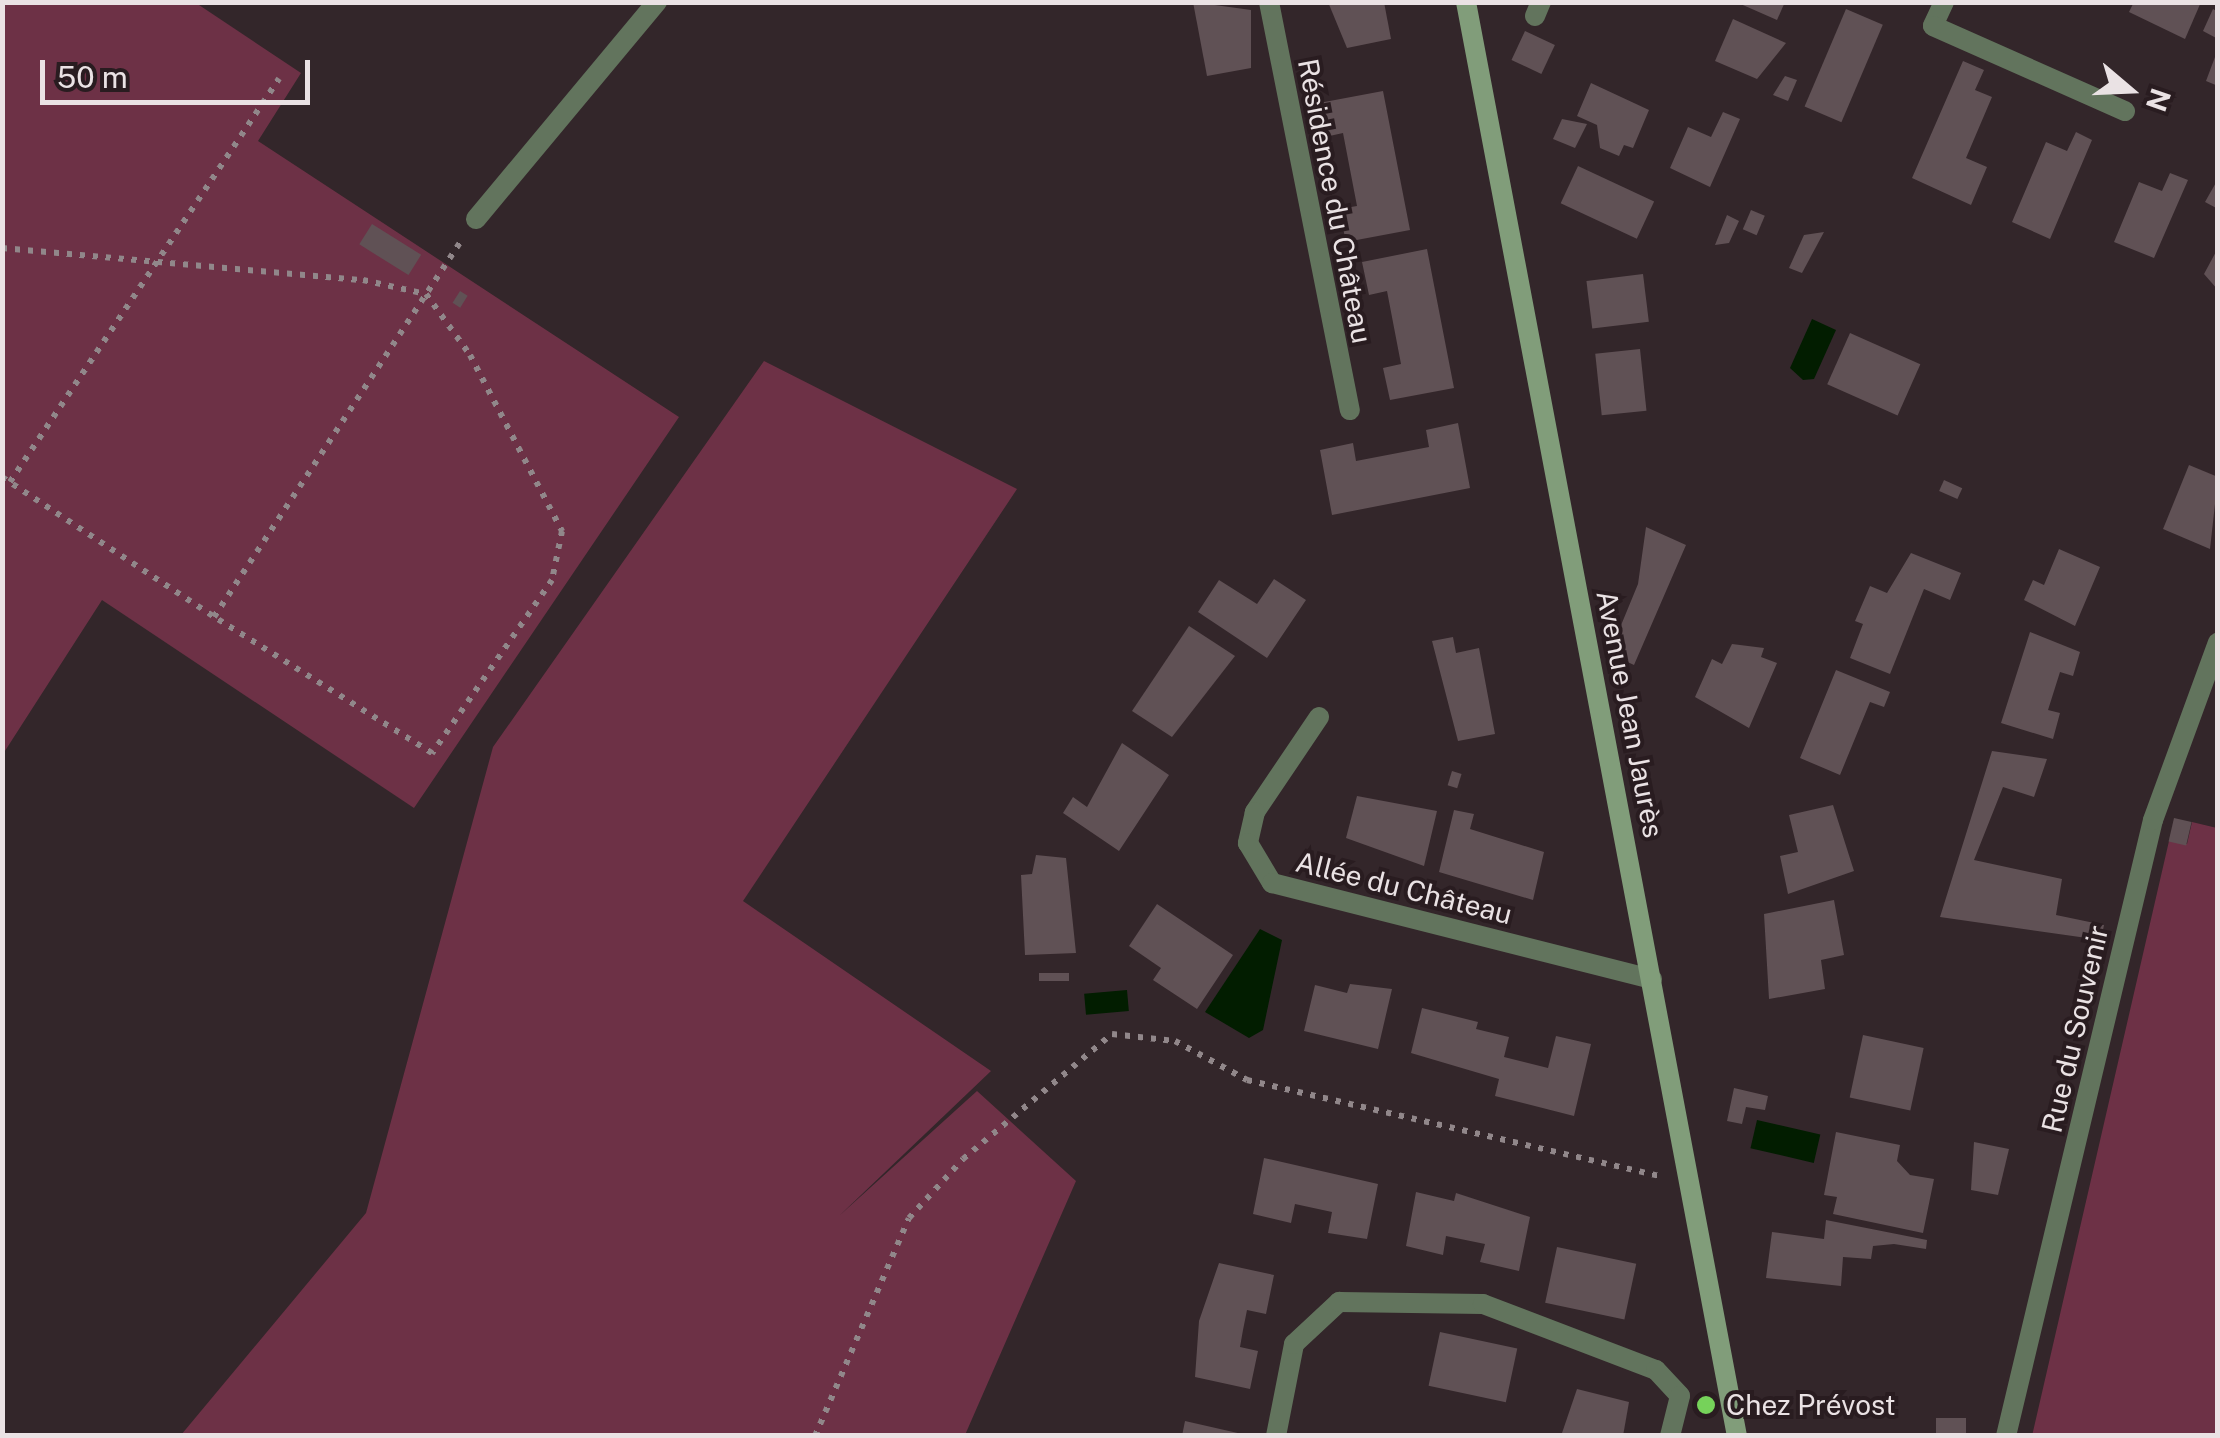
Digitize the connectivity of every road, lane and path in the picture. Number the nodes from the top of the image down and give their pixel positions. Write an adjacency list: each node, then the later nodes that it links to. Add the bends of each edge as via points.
1 (657, 2): 7 (street)
2 (1268, 2): 11 (street, Résidence du Château)
3 (1466, 2): 16 (main road, Avenue Jean Jaurès)
4 (1944, 2): 6 (street, via 1934,26)
5 (280, 79): 9 (path)
6 (2125, 110)
7 (476, 219): 10 (path)
8 (2, 248): 9 (path)
9 (159, 259): 10 (path); 12 (path)
10 (426, 294): 13 (path); 13 (path, via 551,503 564,544 552,580 432,753)
11 (1350, 410)
12 (6, 480): 13 (path)
13 (214, 618)
14 (2218, 642): 22 (street, Rue du Souvenir, via 2153,820)
15 (1319, 717): 16 (street, Allée du Château, via 1255,812 1248,844 1272,883)
16 (1652, 979): 17 (main road, Avenue Jean Jaurès)
17 (1690, 1183): 18 (path, via 1247,1080 1175,1041 1112,1034 964,1159 910,1218); 21 (main road, Avenue Jean Jaurès)
18 (815, 1436)
19 (1276, 1436): 20 (street, via 1294,1344 1340,1302 1482,1304 1656,1370 1680,1396)
20 (1670, 1436)
21 (1737, 1436)
22 (2006, 1436)

